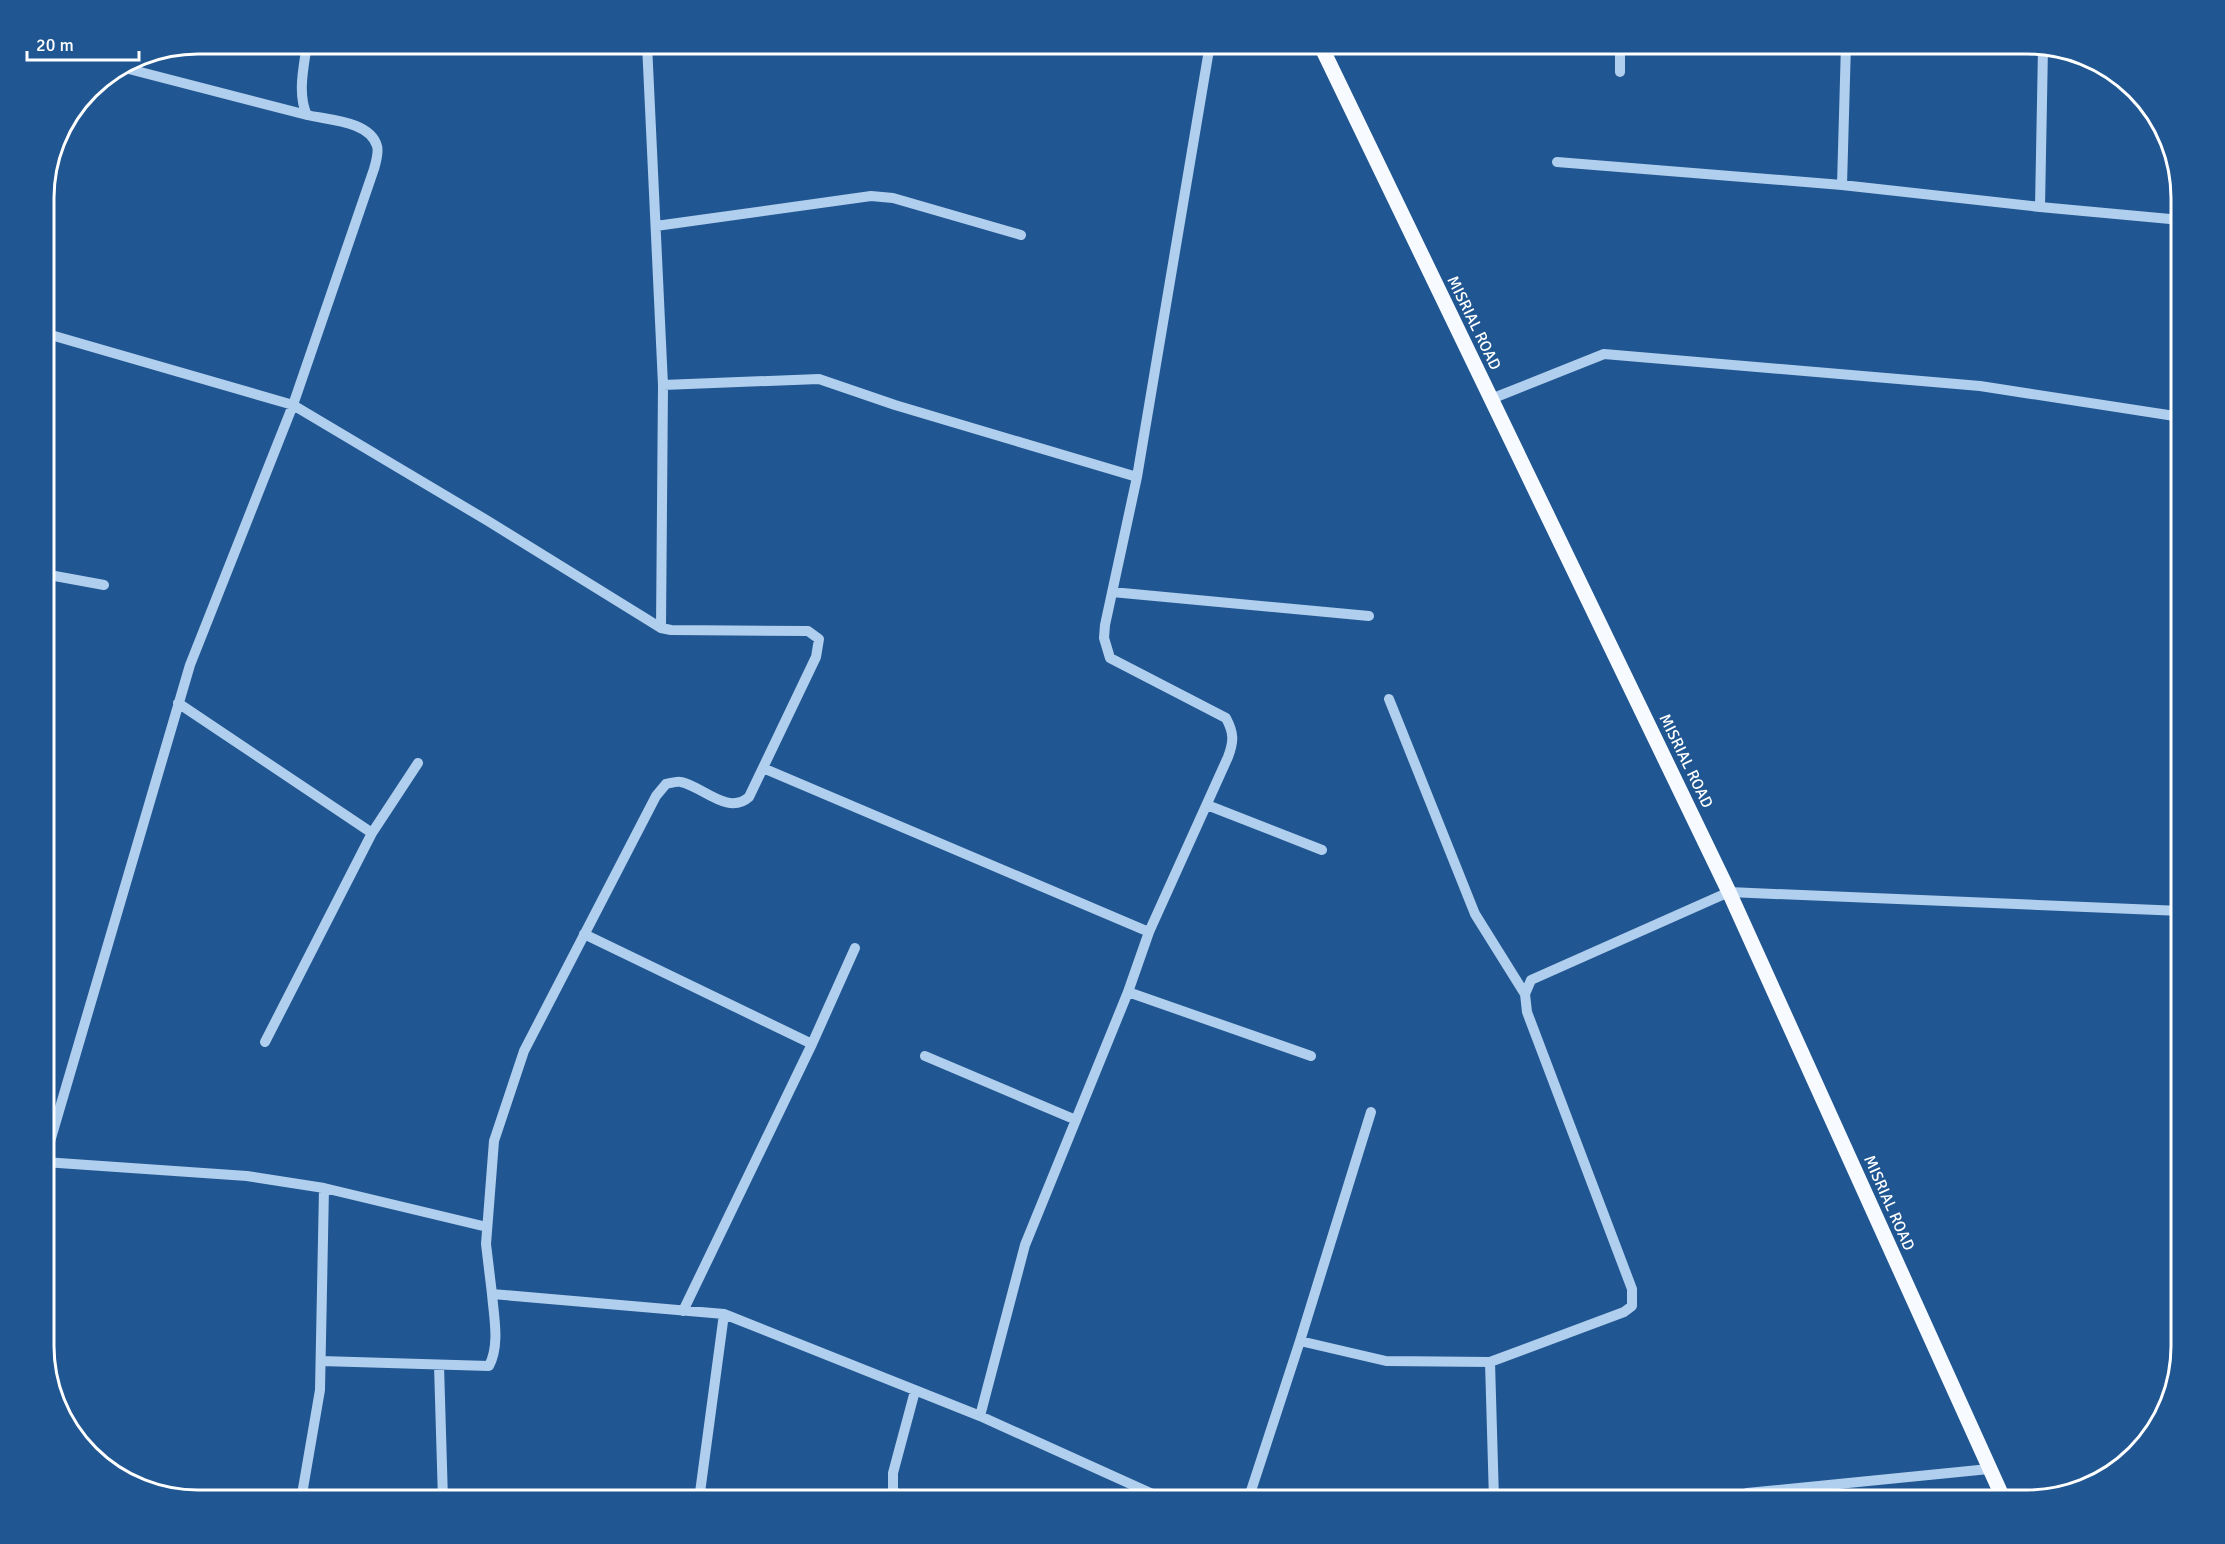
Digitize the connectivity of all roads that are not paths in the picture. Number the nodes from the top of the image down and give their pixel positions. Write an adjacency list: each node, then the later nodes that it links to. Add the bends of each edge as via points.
1 (306, 54): 10 (street, via 302,106)
2 (647, 54): 15 (street)
3 (1208, 54): 22 (street)
4 (1325, 54): 19 (main road, MISRIAL ROAD)
5 (1620, 54): 9 (street)
6 (1846, 54): 12 (street)
7 (2043, 55): 13 (street)
8 (132, 70): 10 (street)
9 (1620, 72)
10 (307, 115): 20 (street, via 360,127 372,135 378,147 374,169)
11 (1557, 162): 12 (street)
12 (1842, 185): 13 (street)
13 (2040, 207): 14 (street)
14 (2171, 219)
15 (656, 226): 16 (street, via 871,196 893,198); 18 (street)
16 (1021, 235)
17 (54, 336): 20 (street)
18 (663, 385): 22 (street, via 819,379); 27 (street)
19 (1491, 399): 21 (street, via 1604,354 1980,386); 35 (main road, MISRIAL ROAD)
20 (293, 405): 27 (street); 29 (street)
21 (2171, 415)
22 (1137, 477): 25 (street)
23 (54, 576): 24 (street)
24 (104, 585)
25 (1112, 592): 26 (street); 32 (street, via 1104,638 1110,658 1226,718 1232,730 1234,741)
26 (1369, 616)
27 (661, 628): 31 (street, via 808,631 819,639 816,657)
28 (1389, 699): 41 (street, via 1475,914)
29 (177, 703): 33 (street); 48 (street)
30 (418, 763): 33 (street)
31 (763, 768): 37 (street); 38 (street, via 749,797 736,804 680,782 666,784 656,796)
32 (1207, 804): 34 (street); 37 (street)
33 (372, 833): 42 (street)
34 (1322, 850)
35 (1729, 892): 36 (street); 41 (street, via 1532,980); 61 (main road, MISRIAL ROAD)
36 (2171, 911)
37 (1149, 932): 40 (street)
38 (584, 934): 43 (street); 51 (street, via 524,1051 494,1141)
39 (855, 948): 43 (street)
40 (1128, 992): 45 (street); 47 (street)
41 (1525, 994): 57 (street, via 1527,1012 1634,1299 1624,1312)
42 (265, 1042)
43 (812, 1044): 53 (street)
44 (925, 1056): 47 (street)
45 (1311, 1056)
46 (1371, 1112): 55 (street)
47 (1076, 1120): 60 (street, via 1025,1245)
48 (54, 1127)
49 (54, 1163): 50 (street, via 247,1176)
50 (324, 1188): 51 (street); 56 (street)
51 (488, 1227): 52 (street, via 486,1244)
52 (492, 1294): 53 (street); 58 (street, via 496,1334 495,1355 489,1366)
53 (683, 1311): 54 (street)
54 (724, 1314): 59 (street); 64 (street)
55 (1300, 1341): 57 (street, via 1386,1361); 67 (street)
56 (321, 1360): 58 (street); 62 (street, via 320,1390)
57 (1490, 1362): 68 (street)
58 (439, 1365): 63 (street)
59 (915, 1391): 60 (street); 65 (street, via 893,1473)
60 (980, 1416): 66 (street)
61 (1989, 1469): 69 (street); 70 (main road, MISRIAL ROAD)
62 (303, 1490)
63 (443, 1490)
64 (700, 1490)
65 (893, 1490)
66 (1144, 1490)
67 (1251, 1490)
68 (1494, 1490)
69 (1777, 1490)
70 (1999, 1490)

